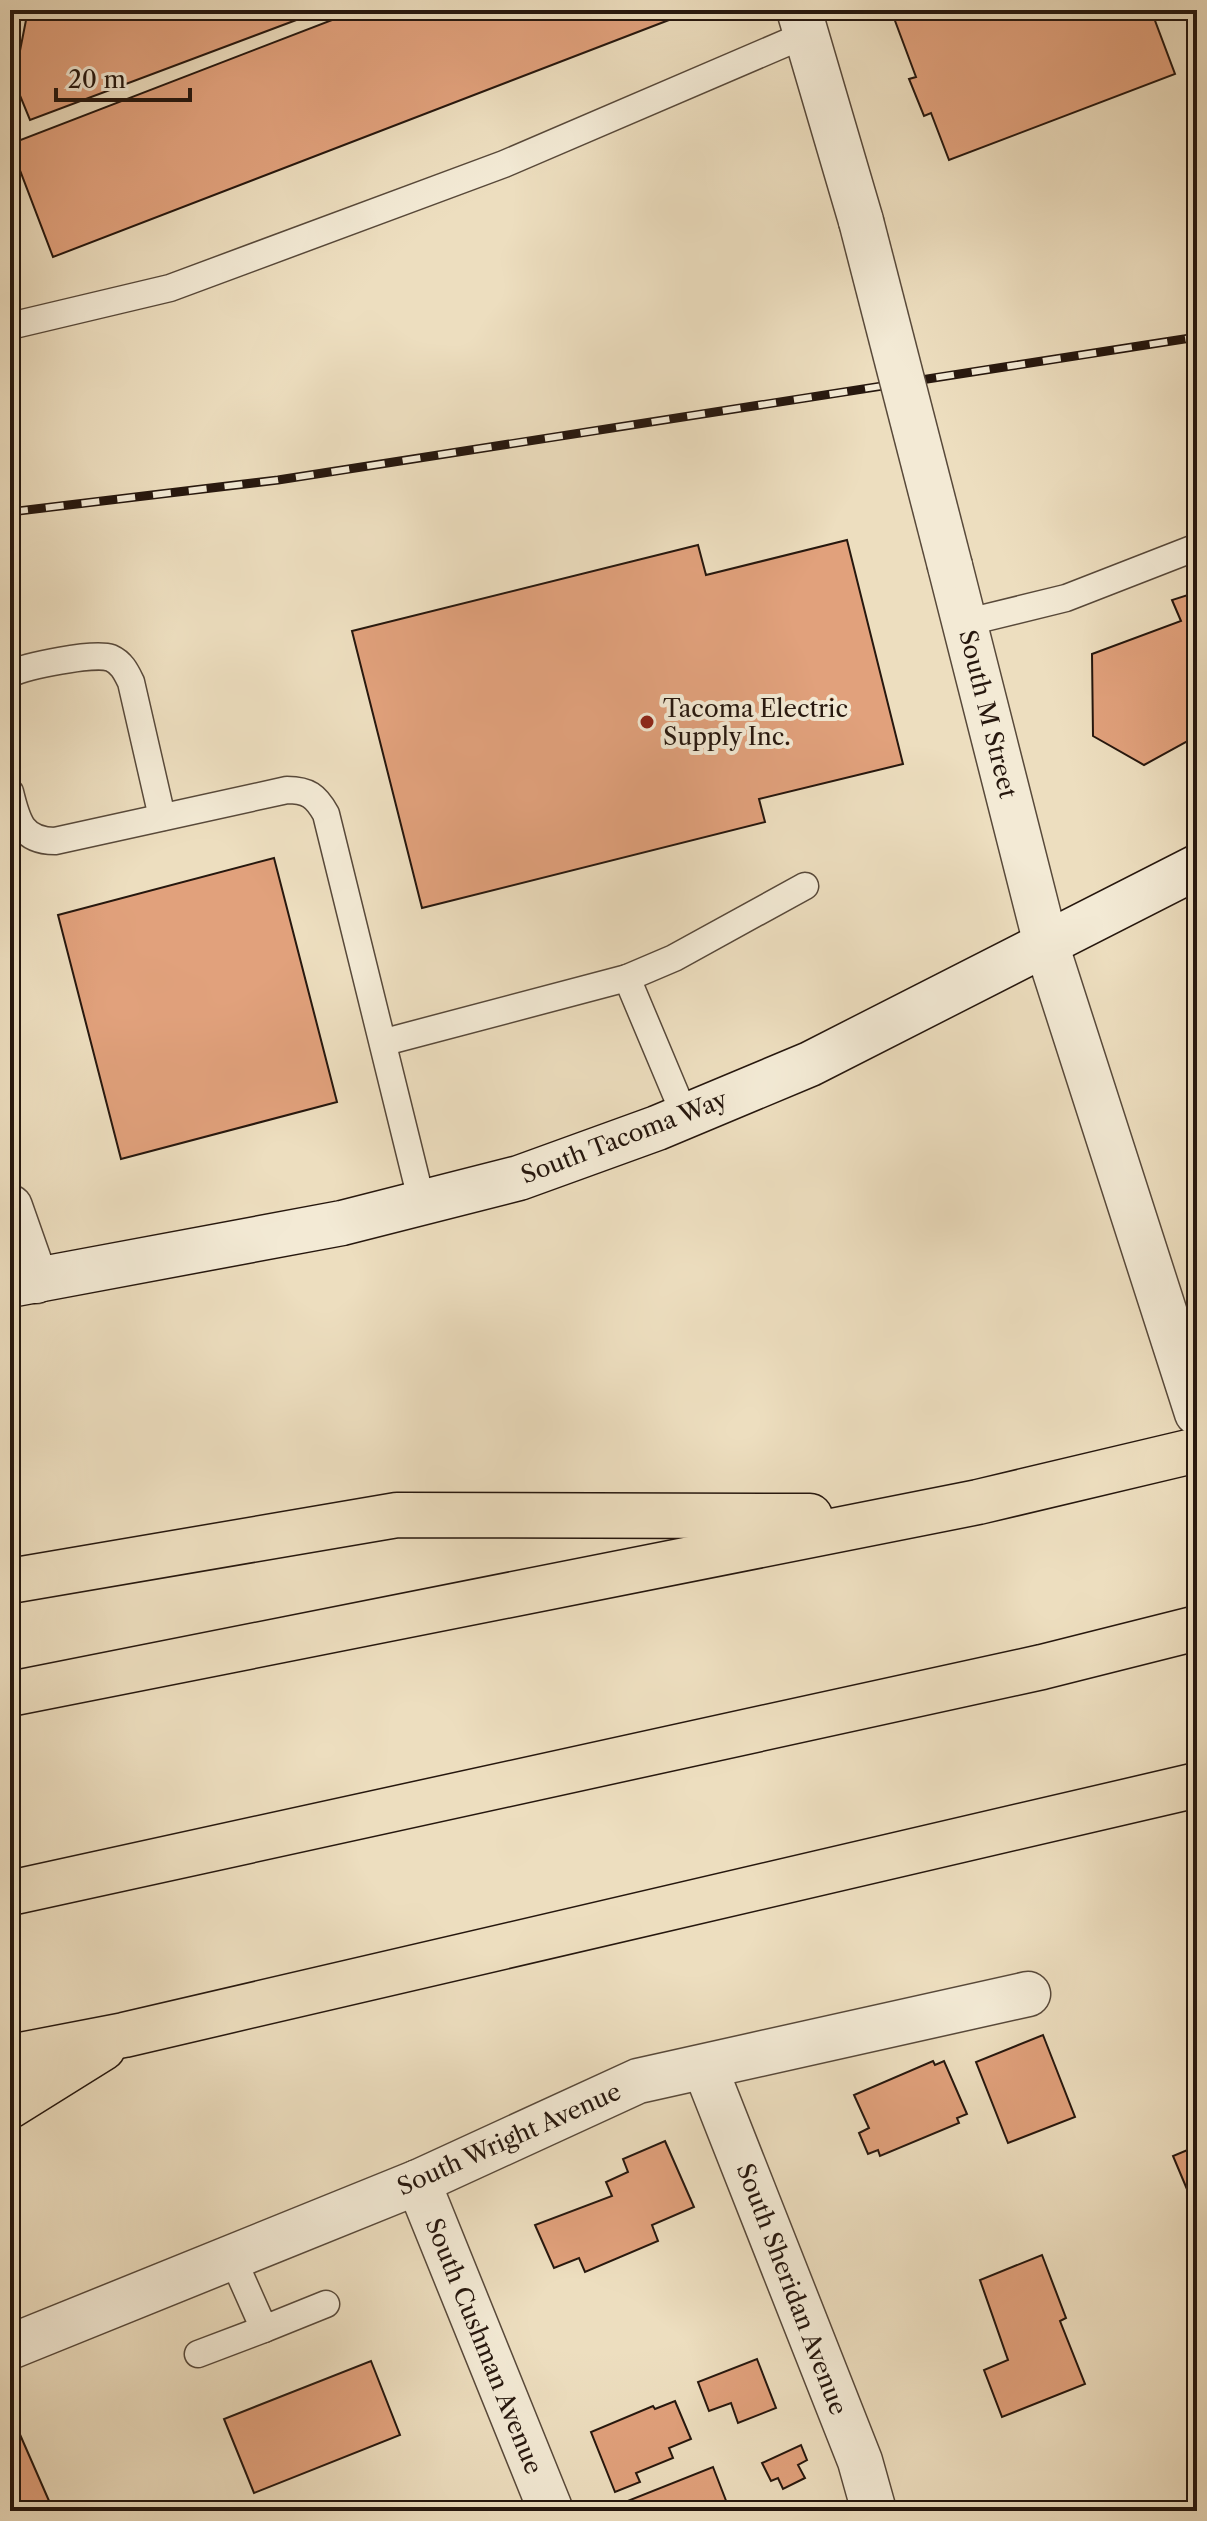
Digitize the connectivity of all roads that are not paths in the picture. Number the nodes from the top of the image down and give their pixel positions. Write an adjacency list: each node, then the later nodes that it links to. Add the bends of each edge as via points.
1 (803, 22): 2 (lane, via 504,164 170,288); 4 (street, South M Street, bridge, via 861,221)
2 (10, 326)
3 (1197, 547): 4 (lane, via 1066,598)
4 (964, 623): 10 (street, South M Street)
5 (10, 674): 7 (lane, via 92,656 124,667)
6 (10, 792): 7 (lane, via 23,832 38,841)
7 (162, 817): 12 (lane, via 287,790 304,790 318,799)
8 (1197, 867): 10 (street, South Tacoma Way)
9 (805, 886): 11 (lane)
10 (1046, 944): 13 (street, South Tacoma Way, via 810,1064); 17 (street, South M Street)
11 (627, 978): 12 (lane); 13 (lane)
12 (385, 1042): 14 (lane)
13 (685, 1116): 14 (street, South Tacoma Way, via 519,1178)
14 (422, 1203): 16 (street, South Tacoma Way)
15 (10, 1207): 16 (street)
16 (23, 1283)
17 (1197, 1413)
18 (1197, 1450): 19 (highway)
19 (909, 1516): 20 (highway, via 397,1515); 22 (highway)
20 (10, 1581)
21 (1197, 1628): 24 (highway, via 1042,1667)
22 (10, 1694)
23 (1197, 1785): 26 (highway)
24 (10, 1893)
25 (1028, 1994): 28 (street, South Wright Avenue)
26 (124, 2035): 27 (highway); 29 (highway)
27 (10, 2057)
28 (705, 2068): 30 (street, South Wright Avenue, via 638,2081); 37 (street, South Sheridan Avenue, via 860,2461)
29 (10, 2106)
30 (418, 2182): 31 (street, South Wright Avenue); 36 (street, South Cushman Avenue)
31 (232, 2257): 33 (lane); 34 (street, South Wright Avenue)
32 (326, 2304): 33 (lane)
33 (264, 2329): 35 (lane)
34 (10, 2347)
35 (198, 2354)
36 (551, 2511)
37 (874, 2511)

